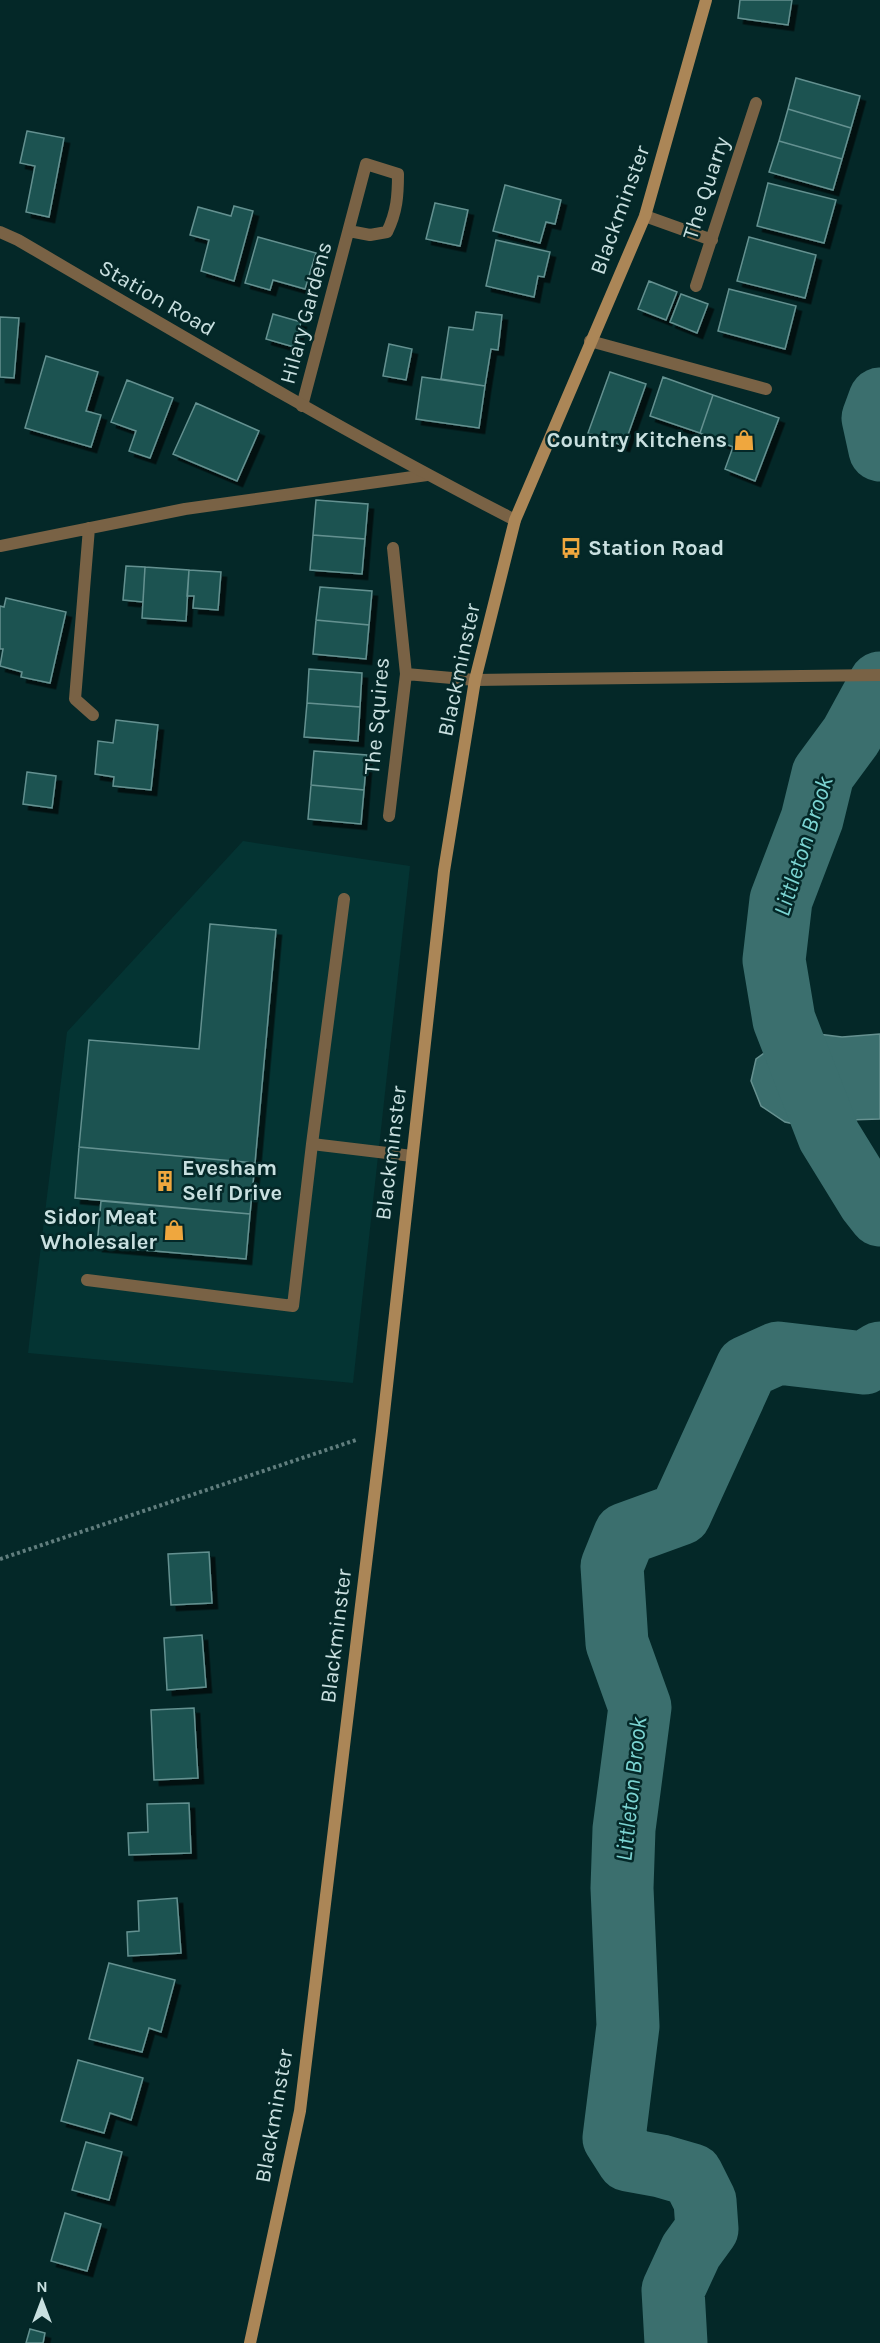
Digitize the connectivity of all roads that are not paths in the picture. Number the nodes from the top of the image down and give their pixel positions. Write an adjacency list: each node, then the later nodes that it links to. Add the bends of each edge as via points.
1 (706, 0): 3 (main road, Blackminster)
2 (756, 103): 6 (street, The Quarry)
3 (645, 216): 6 (street); 8 (main road, Blackminster)
4 (349, 231): 4 (street, Hilary Gardens, via 366,164 398,174 395,216 387,232); 10 (street, Hilary Gardens)
5 (0, 232): 10 (street, Station Road)
6 (712, 240): 7 (street, The Quarry)
7 (696, 286)
8 (591, 341): 9 (street); 12 (main road, Blackminster)
9 (766, 389)
10 (302, 406): 11 (street, Station Road)
11 (427, 475): 12 (street, Station Road); 13 (street, via 185,508)
12 (515, 520): 18 (main road, Blackminster)
13 (88, 528): 14 (street); 19 (street, via 75,699)
14 (0, 546)
15 (393, 548): 16 (street, The Squires)
16 (406, 674): 18 (street); 20 (street, The Squires)
17 (880, 675): 18 (street)
18 (475, 680): 23 (main road, Blackminster, via 444,871)
19 (93, 715)
20 (389, 816)
21 (344, 899): 22 (street)
22 (312, 1144): 23 (street); 24 (street, via 293,1306)
23 (412, 1156): 25 (main road, Blackminster, via 300,2111)
24 (87, 1280)
25 (250, 2343)

